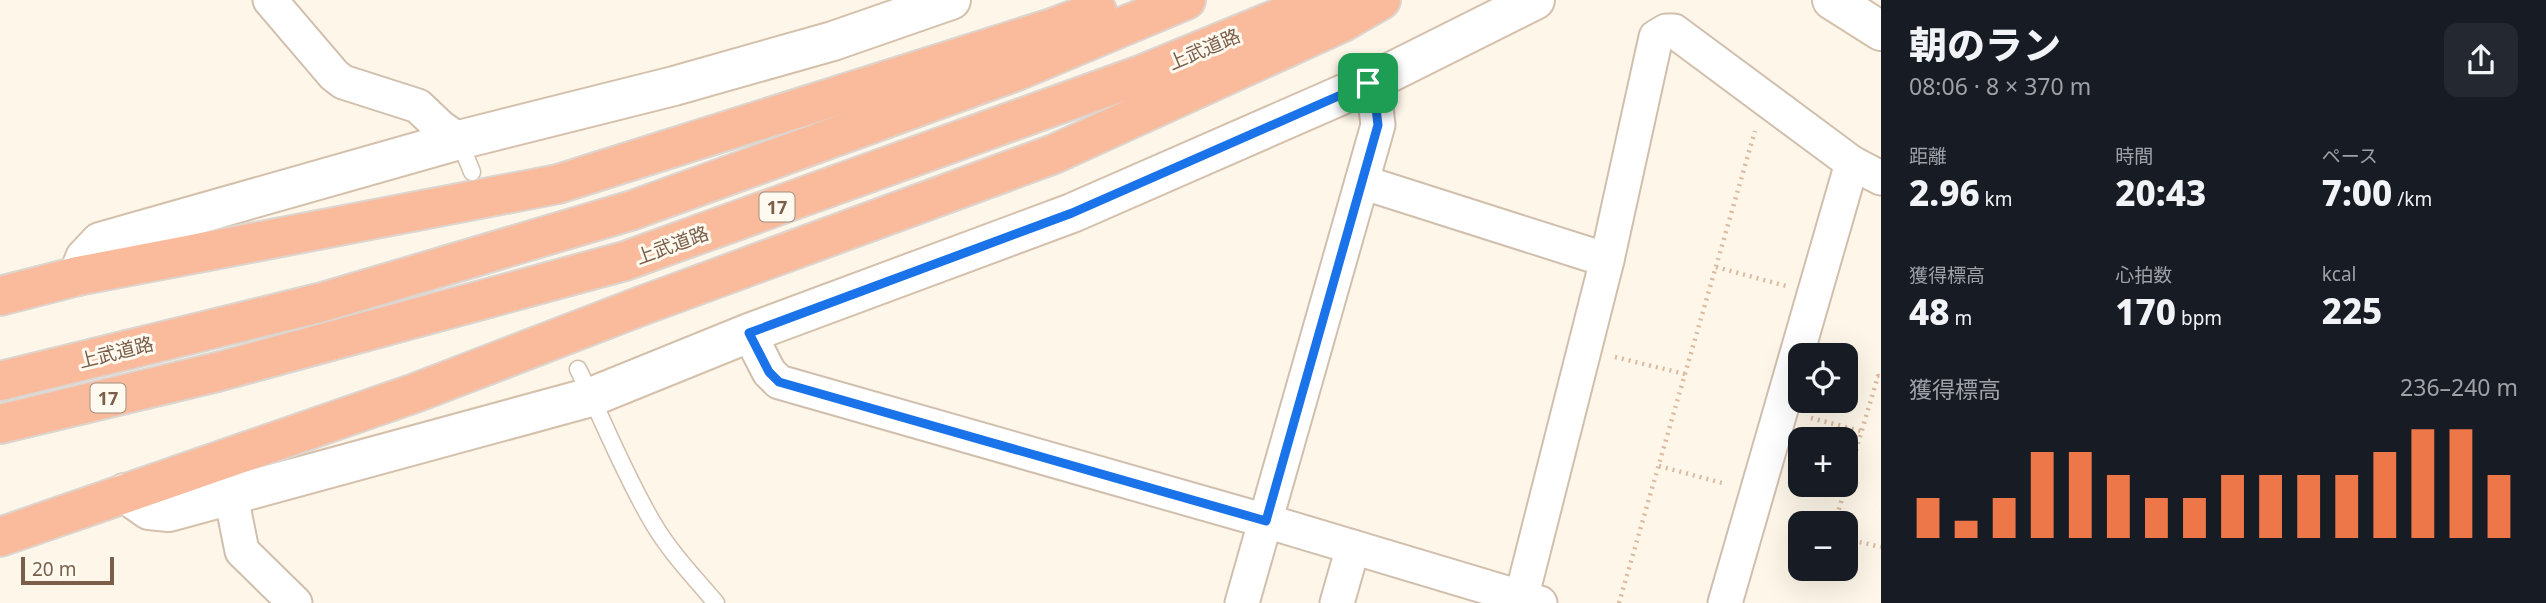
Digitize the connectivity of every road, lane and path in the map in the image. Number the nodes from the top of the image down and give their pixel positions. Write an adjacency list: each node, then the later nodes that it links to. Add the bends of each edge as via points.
1 (270, 0): 12 (street, via 334,75 418,106)
2 (951, 0): 12 (street)
3 (1126, 0): 18 (highway, via 1052,28 558,184)
4 (1186, 0): 25 (highway, 上武道路 / 17, via 1017,71 633,210 323,302)
5 (1323, 0): 28 (highway, 上武道路 / 17, via 1143,75 625,261 217,372)
6 (1381, 0): 32 (highway, via 1341,23 1054,154 415,393)
7 (1535, 0): 10 (street)
8 (1832, 0): 9 (street)
9 (1881, 31)
10 (1368, 83): 15 (street, via 1378,125); 21 (street, via 1072,213)
11 (1765, 96): 13 (street); 16 (street, via 1674,31 1656,37); 17 (path)
12 (466, 156): 18 (street, via 100,242 85,258)
13 (1852, 163): 14 (street); 19 (street)
14 (1881, 178)
15 (1362, 182): 16 (street); 35 (street)
16 (1607, 260): 22 (street)
17 (1716, 267): 19 (path); 23 (path)
18 (78, 276): 20 (highway)
19 (1814, 293): 27 (street)
20 (0, 296)
21 (749, 333): 26 (street); 35 (street, via 779,382)
22 (1584, 349): 23 (path); 40 (street)
23 (1685, 374): 31 (path)
24 (1881, 377): 29 (path)
25 (0, 381)
26 (584, 383): 34 (street); 42 (lane, via 653,524)
27 (1781, 410): 29 (path); 33 (street)
28 (0, 424)
29 (1861, 431): 30 (path)
30 (1858, 442)
31 (1658, 466): 33 (path); 45 (path)
32 (125, 493): 34 (street, via 149,510 169,512); 36 (highway)
33 (1757, 493): 46 (street)
34 (231, 496): 41 (street, via 242,551)
35 (1266, 521): 38 (street); 43 (street)
36 (0, 537)
37 (1858, 542): 39 (path)
38 (1353, 547): 40 (street); 44 (street)
39 (1881, 547)
40 (1527, 601)
41 (295, 603)
42 (716, 603)
43 (1242, 603)
44 (1337, 603)
45 (1619, 603)
46 (1725, 603)

